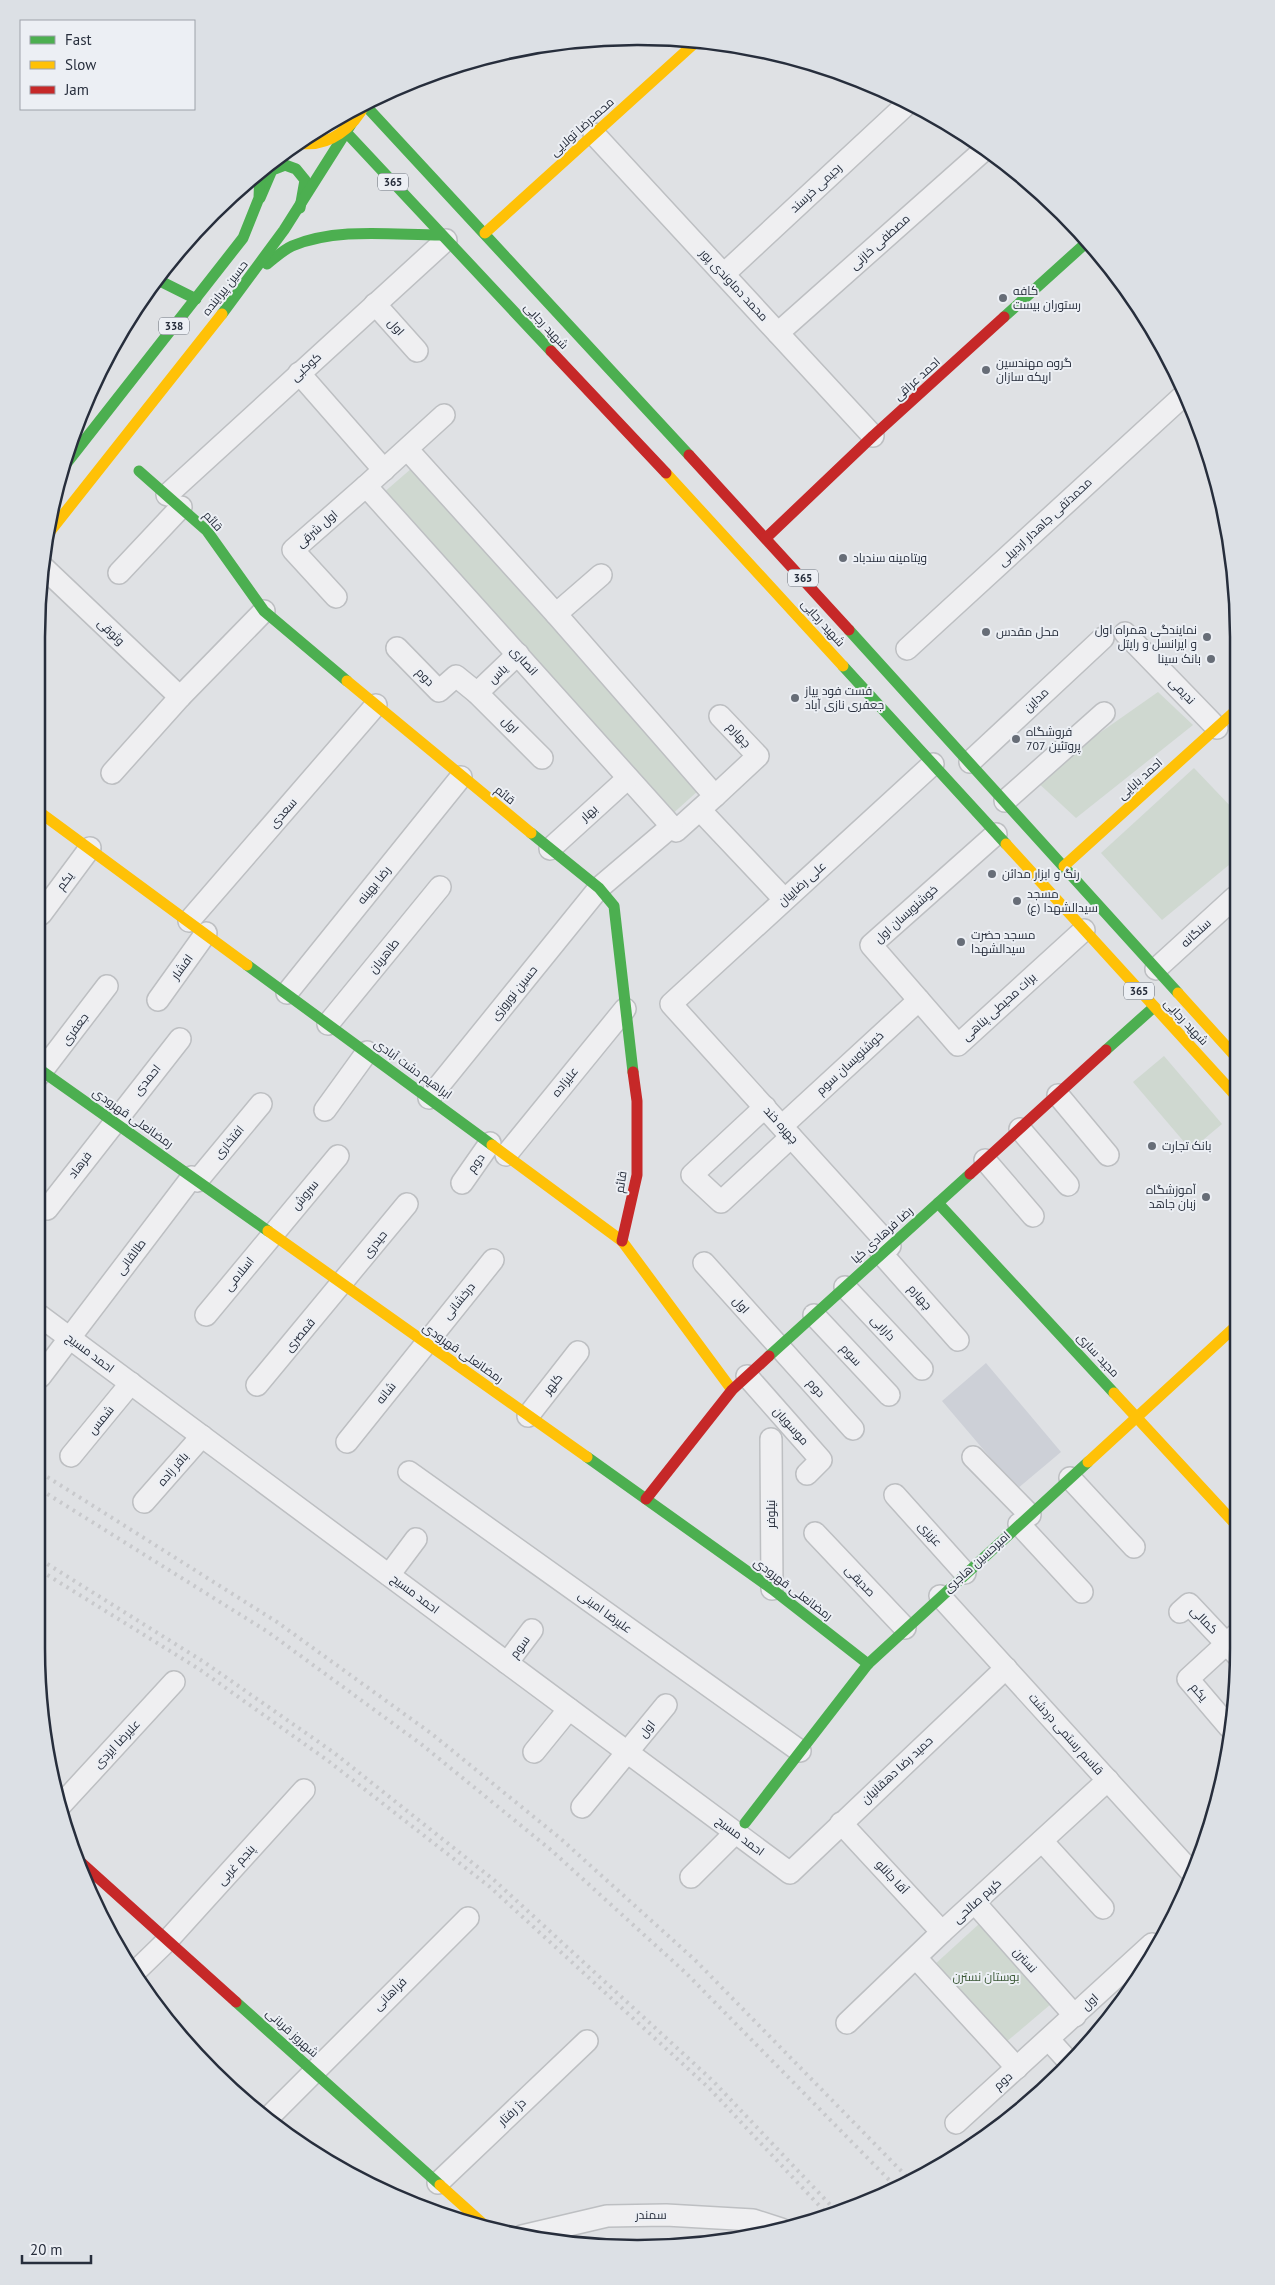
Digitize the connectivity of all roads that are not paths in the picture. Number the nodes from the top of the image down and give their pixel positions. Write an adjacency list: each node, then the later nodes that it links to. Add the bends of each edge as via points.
1 (690, 47): 6 (main road, محمدرضا تولایی)
2 (903, 108): 18 (street, رحیمی خرسند)
3 (368, 110): 14 (main road, شهید رجایی / 365)
4 (357, 116): 5 (main road, 365)
5 (345, 131): 7 (main road, 365, via 320,143); 13 (main road, حسین پیراینده / 338); 15 (main road, شهید رجایی / 365)
6 (594, 134): 14 (main road, محمدرضا تولایی); 18 (street, محمد دماوندی پور)
7 (311, 143)
8 (980, 154): 22 (street, مصطفی خازنی)
9 (275, 169): 13 (main road, via 285,165 296,169 305,180)
10 (271, 172): 12 (main road)
11 (261, 180): 12 (main road, حسین پیراینده / 338)
12 (258, 202): 20 (main road, حسین پیراینده / 338, via 243,238)
13 (300, 208): 17 (main road, حسین پیراینده / 338)
14 (485, 233): 35 (main road, شهید رجایی / 365)
15 (444, 238): 17 (main road, via 346,236 311,239 290,247); 21 (street, کوکبی); 35 (main road, شهید رجایی / 365)
16 (1082, 246): 27 (main road, احمد عراقی)
17 (256, 272): 34 (main road, حسین پیراینده / 338)
18 (724, 274): 22 (street, محمد دماوندی پور)
19 (163, 283): 20 (main road)
20 (196, 299): 29 (main road, حسین پیراینده / 338)
21 (375, 304): 23 (street, اول); 24 (street, کوکبی)
22 (778, 333): 27 (street, محمد دماوندی پور)
23 (417, 350)
24 (299, 373): 30 (street); 33 (street, کوکبی)
25 (1180, 399): 45 (street, محمدتقی جاهدار اردبیلی)
26 (444, 415): 28 (street)
27 (873, 436): 35 (main road, احمد عراقی)
28 (407, 449): 30 (street); 41 (street)
29 (74, 454)
30 (384, 470): 32 (street)
31 (139, 471): 33 (main road, قائم)
32 (366, 486): 39 (street, اول شرقی, via 293,550); 46 (street, انصاری)
33 (174, 501): 37 (street, کوکبی); 40 (main road, قائم, via 206,531)
34 (56, 524)
35 (756, 548): 55 (main road, شهید رجایی / 365); 56 (main road, شهید رجایی / 365)
36 (49, 572): 48 (street, وثوقی)
37 (119, 573)
38 (601, 575): 41 (street)
39 (336, 597)
40 (264, 611): 48 (street); 49 (main road, قائم)
41 (556, 614): 61 (street)
42 (1126, 632): 53 (street, ندیمی)
43 (1103, 638): 55 (street, مداین)
44 (397, 648): 47 (street, دوم, via 439,691 456,676)
45 (908, 649)
46 (518, 654): 47 (street, یاس); 59 (street, انصاری)
47 (478, 693): 54 (street, اول)
48 (180, 697): 57 (street)
49 (376, 705): 58 (main road, قائم); 73 (street, سعدی)
50 (1104, 712): 60 (street)
51 (720, 716): 61 (street, چهارم, via 758,756)
52 (1230, 716): 53 (main road, احمد بابایی)
53 (1217, 728): 67 (main road, احمد بابایی)
54 (542, 758)
55 (970, 762): 60 (main road, شهید رجایی / 365)
56 (933, 764): 64 (main road, شهید رجایی / 365); 70 (street, علی رضاییان)
57 (112, 773)
58 (461, 777): 66 (main road, قائم); 77 (street, رضا بهینه)
59 (628, 778): 63 (street, انصاری); 66 (street, بهار)
60 (1005, 801): 67 (main road, شهید رجایی / 365)
61 (708, 803): 63 (street, via 676,831); 70 (street)
62 (45, 816): 65 (main road, ابراهیم دشت آبادی)
63 (672, 826): 69 (street, حسین نوروزی)
64 (996, 834): 67 (main road, شهید رجایی / 365); 79 (street, خوشنویسان اول, via 870,945)
65 (90, 848): 72 (street, یکم); 73 (main road, ابراهیم دشت آبادی)
66 (550, 849): 69 (main road, قائم)
67 (1054, 876): 74 (main road, شهید رجایی / 365); 75 (main road, شهید رجایی / 365)
68 (440, 887): 83 (street, طاهریان)
69 (599, 888): 82 (main road, قائم, via 614,906); 91 (street, حسین نوروزی)
70 (784, 899): 80 (street, علی رضاییان)
71 (1230, 902): 75 (street, سنگانه)
72 (45, 909)
73 (198, 927): 77 (main road, ابراهیم دشت آبادی); 78 (street, افشار)
74 (1084, 930): 79 (street, برات محیطی پناهی, via 958,1044); 81 (main road, شهید رجایی / 365)
75 (1156, 969): 85 (main road, شهید رجایی / 365)
76 (107, 986): 87 (street, جعفری)
77 (287, 993): 83 (main road, ابراهیم دشت آبادی)
78 (158, 1000)
79 (919, 1000): 97 (street, خوشنویسان سوم)
80 (672, 1004): 93 (street, چهره خند)
81 (1154, 1007): 89 (main road, شهید رجایی / 365); 90 (main road, رضا فرهادی کیا)
82 (625, 1009): 98 (street, علیزاده); 110 (main road, قائم, via 637,1101 637,1175)
83 (328, 1024): 86 (main road, ابراهیم دشت آبادی)
84 (180, 1039): 95 (street, احمدی)
85 (1230, 1050)
86 (367, 1052): 91 (main road, ابراهیم دشت آبادی); 94 (street)
87 (45, 1066)
88 (45, 1075): 95 (main road, رمضانعلی قهرودی)
89 (1230, 1089)
90 (1058, 1095): 96 (main road, رضا فرهادی کیا); 99 (street)
91 (430, 1098): 98 (main road, ابراهیم دشت آبادی)
92 (261, 1104): 102 (street, افتخاری)
93 (765, 1107): 97 (street, چهره خند); 97 (street, خوشنویسان سوم, via 692,1175 721,1202)
94 (325, 1110)
95 (114, 1121): 102 (main road, رمضانعلی قهرودی); 107 (street, فرهاد)
96 (1020, 1129): 101 (main road, رضا فرهادی کیا); 104 (street)
97 (787, 1131): 111 (street, چهره خند)
98 (498, 1149): 103 (street, دوم); 110 (main road, ابراهیم دشت آبادی)
99 (1108, 1155)
100 (338, 1156): 109 (street, سروش)
101 (985, 1160): 105 (main road, رضا فرهادی کیا); 108 (street)
102 (194, 1179): 109 (main road, رمضانعلی قهرودی); 120 (street, طالقانی)
103 (462, 1183)
104 (1068, 1184)
105 (938, 1203): 111 (main road, رضا فرهادی کیا); 132 (main road, مجید ساری)
106 (407, 1204): 114 (street, حیدری)
107 (47, 1209)
108 (1033, 1216)
109 (272, 1234): 114 (main road, رمضانعلی قهرودی); 116 (street, اسلامی)
110 (622, 1240): 128 (main road, ابراهیم دشت آبادی)
111 (886, 1250): 115 (main road, رضا فرهادی کیا); 121 (street, چهارم)
112 (492, 1260): 122 (street, درخشانی)
113 (704, 1263): 123 (street, اول)
114 (343, 1284): 122 (main road, رمضانعلی قهرودی); 129 (street, قمصری)
115 (844, 1287): 117 (main road, رضا فرهادی کیا); 125 (street, دارابی)
116 (206, 1314)
117 (814, 1315): 123 (main road, رضا فرهادی کیا); 130 (street, سوم)
118 (45, 1320): 120 (street, احمد مسیح)
119 (1230, 1331): 132 (main road, امیرحسین هاجری)
120 (70, 1338): 126 (street, طالقانی); 127 (street, احمد مسیح)
121 (958, 1340)
122 (426, 1343): 131 (main road, رمضانعلی قهرودی); 136 (street, شانه)
123 (780, 1346): 128 (main road, رضا فرهادی کیا); 133 (street, دوم)
124 (578, 1352): 131 (street, کلهر)
125 (922, 1369)
126 (45, 1370)
127 (131, 1383): 134 (street, احمد مسیح); 137 (street, شمس)
128 (740, 1383): 140 (street, موسویان, via 821,1460); 143 (main road, رضا فرهادی کیا)
129 (256, 1385)
130 (889, 1395)
131 (528, 1416): 143 (main road, رمضانعلی قهرودی)
132 (1136, 1417): 141 (main road, امیرحسین هاجری); 145 (main road, مجید ساری)
133 (853, 1429)
134 (202, 1436): 144 (street, باقر زاده); 151 (street, احمد مسیح)
135 (771, 1438): 152 (street, نیلوفر)
136 (347, 1442)
137 (71, 1456)
138 (972, 1457): 146 (street)
139 (409, 1472): 168 (street, علیرضا امینی)
140 (807, 1474)
141 (1070, 1478): 146 (main road, امیرحسین هاجری); 149 (street)
142 (895, 1495): 150 (street, عزیزی)
143 (646, 1499): 152 (main road, رمضانعلی قهرودی)
144 (144, 1502)
145 (1230, 1518)
146 (1024, 1519): 150 (main road, امیرحسین هاجری); 153 (street)
147 (815, 1533): 156 (street, صدیقی)
148 (416, 1538): 151 (street)
149 (1134, 1546)
150 (965, 1573): 154 (main road, امیرحسین هاجری)
151 (389, 1575): 160 (street, احمد مسیح)
152 (772, 1589): 161 (main road, رمضانعلی قهرودی)
153 (1082, 1592)
154 (940, 1596): 156 (main road, امیرحسین هاجری); 162 (street, قاسم رستمی دردشت)
155 (1180, 1612): 158 (street, کمالی, via 1189,1604)
156 (905, 1628): 161 (main road, امیرحسین هاجری)
157 (532, 1630): 160 (street, سوم)
158 (1230, 1640)
159 (1230, 1647): 163 (street, کمالی)
160 (507, 1663): 166 (street, احمد مسیح)
161 (868, 1664): 168 (main road, امیرحسین هاجری)
162 (1006, 1668): 171 (street, قاسم رستمی دردشت); 175 (street, حمید رضا دهقانیان)
163 (1188, 1679): 167 (street, یکم)
164 (174, 1682): 173 (street, علیرضا ایزدی)
165 (666, 1705): 170 (street, اول)
166 (569, 1709): 169 (street); 170 (street, احمد مسیح)
167 (1225, 1723)
168 (800, 1751): 176 (main road, امیرحسین هاجری)
169 (534, 1752)
170 (628, 1753): 174 (street, اول); 176 (street, احمد مسیح)
171 (1108, 1780): 177 (street, کریم صالحی); 179 (street, قاسم رستمی دردشت)
172 (304, 1790): 186 (street, پنجم غربی)
173 (65, 1801)
174 (582, 1807)
175 (842, 1823): 180 (street, حمید رضا دهقانیان); 185 (street, آقا جانلو)
176 (740, 1828): 180 (street, احمد مسیح); 181 (street, امیرحسین هاجری)
177 (1042, 1841): 182 (street, کریم صالحی); 183 (street)
178 (88, 1868): 186 (main road, شهروز قربانی)
179 (1187, 1868)
180 (790, 1873)
181 (691, 1877)
182 (975, 1903): 185 (street, کریم صالحی); 190 (street, نسترن)
183 (1103, 1908)
184 (468, 1918): 196 (street, فراهانی)
185 (942, 1932): 188 (street, کریم صالحی)
186 (168, 1940): 189 (street, پنجم غربی); 196 (main road, شهروز قربانی)
187 (1150, 1946): 190 (street, اول)
188 (916, 1958): 191 (street, کریم صالحی); 195 (street)
189 (139, 1968)
190 (1075, 2016): 192 (street, اول)
191 (847, 2023)
192 (1049, 2040): 194 (street); 195 (street, دوم)
193 (587, 2041): 199 (street, دژ رفتار)
194 (1065, 2057)
195 (1017, 2068): 198 (street, دوم)
196 (313, 2071): 197 (street, فراهانی); 199 (main road, شهروز قربانی)
197 (272, 2114)
198 (956, 2123)
199 (438, 2183): 200 (main road, شهروز قربانی)
200 (476, 2218)
201 (750, 2229): 202 (street, سمندر, via 666,2215 607,2216)
202 (553, 2234)

